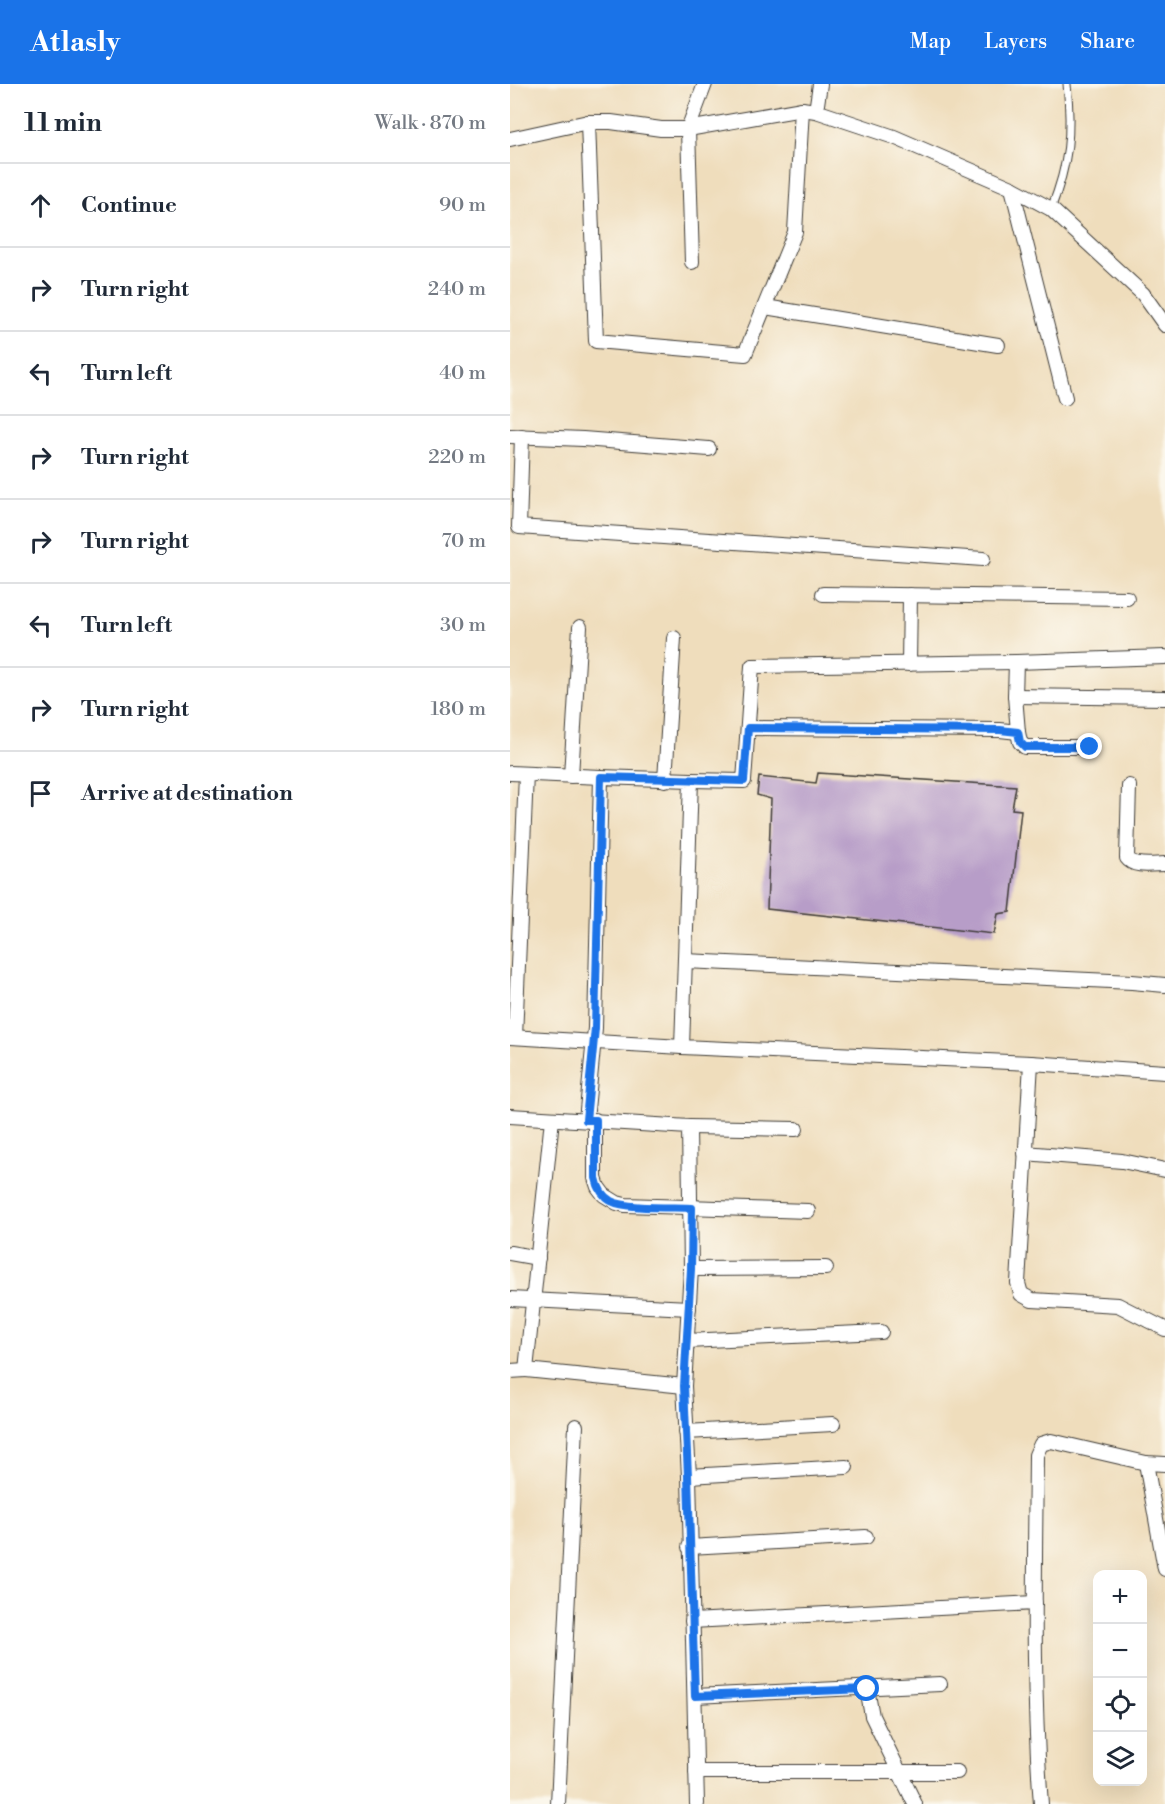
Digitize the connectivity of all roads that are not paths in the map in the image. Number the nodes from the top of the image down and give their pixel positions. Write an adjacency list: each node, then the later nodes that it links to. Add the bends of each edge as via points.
1 (705, 84): 6 (street)
2 (820, 84): 4 (street)
3 (1067, 84): 9 (lane, via 1067,162)
4 (809, 110): 6 (street); 8 (street, via 894,137); 11 (street, via 795,232)
5 (588, 122): 6 (street); 7 (street); 11 (street, via 596,341 745,354)
6 (688, 129): 10 (street)
7 (510, 139)
8 (1012, 188): 9 (street); 14 (street)
9 (1052, 209): 12 (street, via 1143,294)
10 (692, 262)
11 (765, 307): 13 (street)
12 (1165, 325)
13 (998, 345)
14 (1065, 398)
15 (516, 436): 16 (street); 17 (street, via 519,527)
16 (710, 449)
17 (983, 559)
18 (823, 594): 19 (street)
19 (910, 595): 20 (street); 25 (street)
20 (1127, 598)
21 (580, 627): 33 (street)
22 (674, 638): 35 (street)
23 (1165, 657): 24 (street)
24 (1016, 662): 25 (street); 26 (street)
25 (909, 664): 28 (street, via 752,666)
26 (1015, 696): 27 (street); 29 (street)
27 (1165, 698)
28 (748, 728): 29 (street); 36 (street, via 744,781)
29 (1018, 732): 30 (street, via 1025,747)
30 (1090, 747)
31 (510, 773): 32 (street)
32 (526, 774): 33 (street); 41 (street)
33 (571, 776): 34 (street)
34 (601, 777): 35 (street); 42 (street)
35 (665, 780): 36 (street)
36 (691, 780): 39 (street)
37 (1129, 786): 38 (street, via 1127,858 1136,864)
38 (1165, 864)
39 (685, 961): 40 (street); 43 (street)
40 (1165, 985)
41 (513, 1037): 42 (street)
42 (594, 1042): 43 (street); 48 (street)
43 (682, 1047): 44 (street)
44 (1030, 1063): 45 (street); 51 (street)
45 (1165, 1072)
46 (510, 1116): 47 (street)
47 (552, 1119): 48 (street); 56 (street)
48 (591, 1120): 49 (street); 53 (street, via 596,1178 604,1195 625,1205)
49 (689, 1127): 50 (street); 53 (street)
50 (796, 1129)
51 (1026, 1153): 52 (street, via 1122,1161); 62 (street, via 1018,1283 1021,1294 1032,1300 1118,1305)
52 (1165, 1170)
53 (692, 1208): 54 (street); 58 (street)
54 (808, 1212)
55 (510, 1253): 56 (street)
56 (538, 1258): 60 (street)
57 (826, 1268): 58 (street)
58 (691, 1269): 61 (street)
59 (510, 1299): 60 (street)
60 (533, 1301): 61 (street); 65 (street)
61 (689, 1308): 64 (street)
62 (1165, 1328)
63 (881, 1332): 64 (street)
64 (687, 1341): 67 (street)
65 (526, 1370): 66 (street); 67 (street)
66 (510, 1371)
67 (684, 1386): 70 (street)
68 (833, 1424): 70 (street)
69 (576, 1426): 86 (street)
70 (686, 1432): 74 (street)
71 (1146, 1462): 72 (street); 77 (street); 78 (street, via 1051,1441 1041,1444 1035,1455)
72 (1165, 1464)
73 (846, 1467): 74 (street)
74 (688, 1476): 76 (street)
75 (866, 1537): 76 (street)
76 (689, 1547): 79 (street)
77 (1165, 1569)
78 (1035, 1603): 79 (street); 89 (street)
79 (692, 1621): 82 (street)
80 (940, 1684): 81 (street)
81 (867, 1689): 82 (street); 83 (street, via 872,1716)
82 (695, 1696): 84 (street)
83 (898, 1771): 84 (street); 85 (street); 88 (street)
84 (696, 1772): 87 (street)
85 (957, 1772)
86 (558, 1804)
87 (697, 1804)
88 (915, 1804)
89 (1041, 1804)

